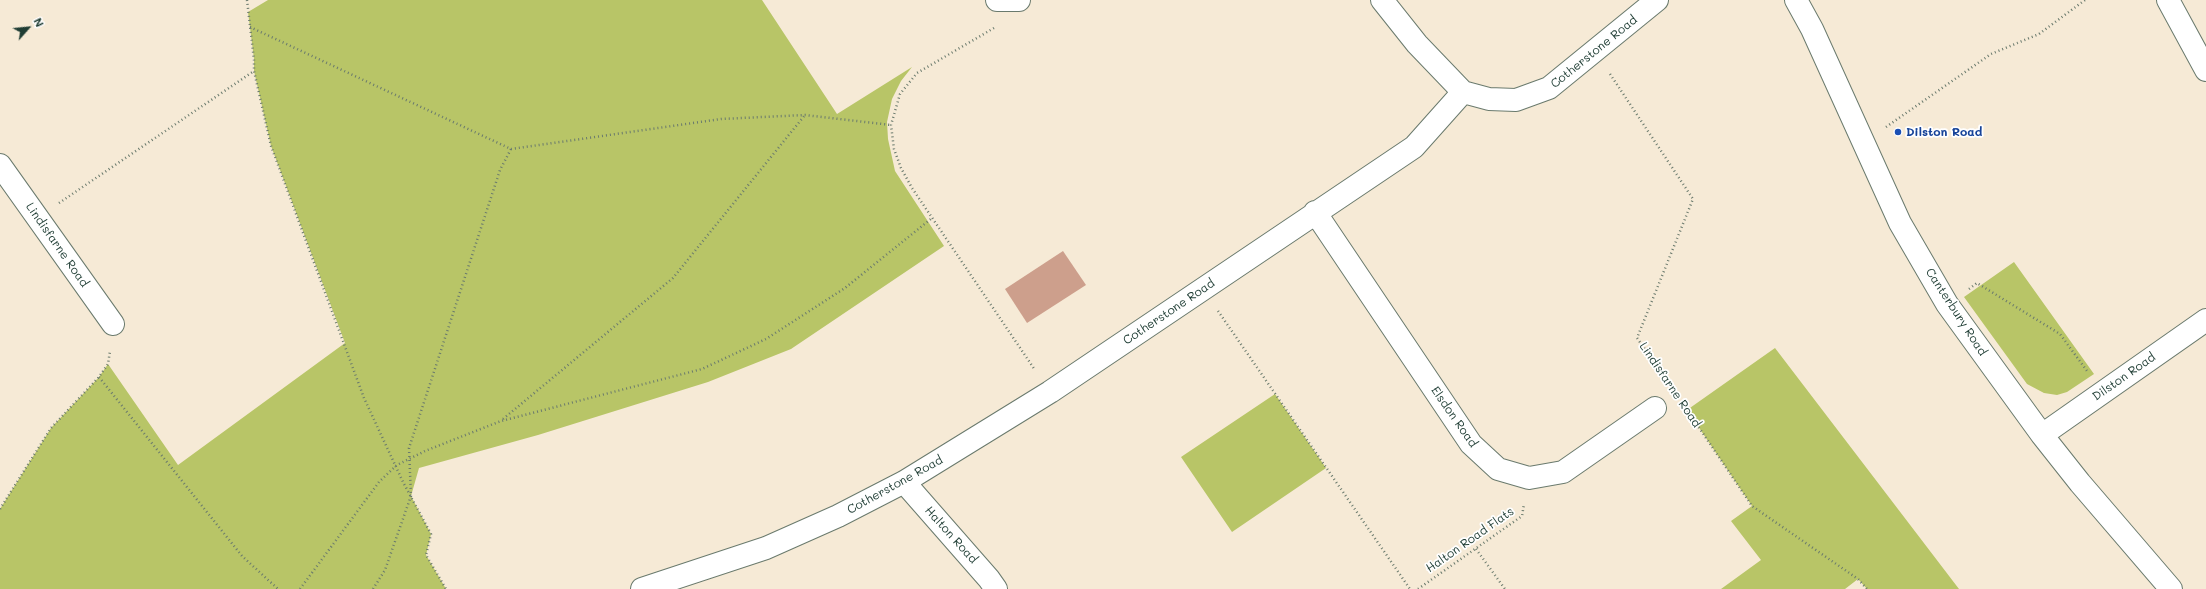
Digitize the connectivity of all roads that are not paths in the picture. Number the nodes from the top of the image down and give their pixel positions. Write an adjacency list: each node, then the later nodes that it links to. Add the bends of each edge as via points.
1 (1382, 0): 6 (street, via 1417,44)
2 (1657, 0): 6 (street, Cotherstone Road, via 1549,88 1516,100 1489,99)
3 (1796, 0): 12 (street, Canterbury Road, via 1812,29 1900,223 1947,304)
4 (2168, 0): 5 (street)
5 (2204, 61)
6 (1463, 92): 8 (street, Cotherstone Road, via 1414,147)
7 (0, 166): 10 (street, Lindisfarne Road)
8 (1315, 212): 11 (street, Elsdon Road, via 1471,444 1498,469 1529,478 1563,472); 13 (street, Cotherstone Road, via 1050,392)
9 (2206, 320): 12 (street, Dilston Road)
10 (114, 324)
11 (1655, 408)
12 (2042, 435): 16 (street, Canterbury Road)
13 (904, 482): 14 (street, Cotherstone Road, via 838,516 766,548); 15 (street, Halton Road)
14 (642, 589)
15 (996, 589)
16 (2171, 589)

